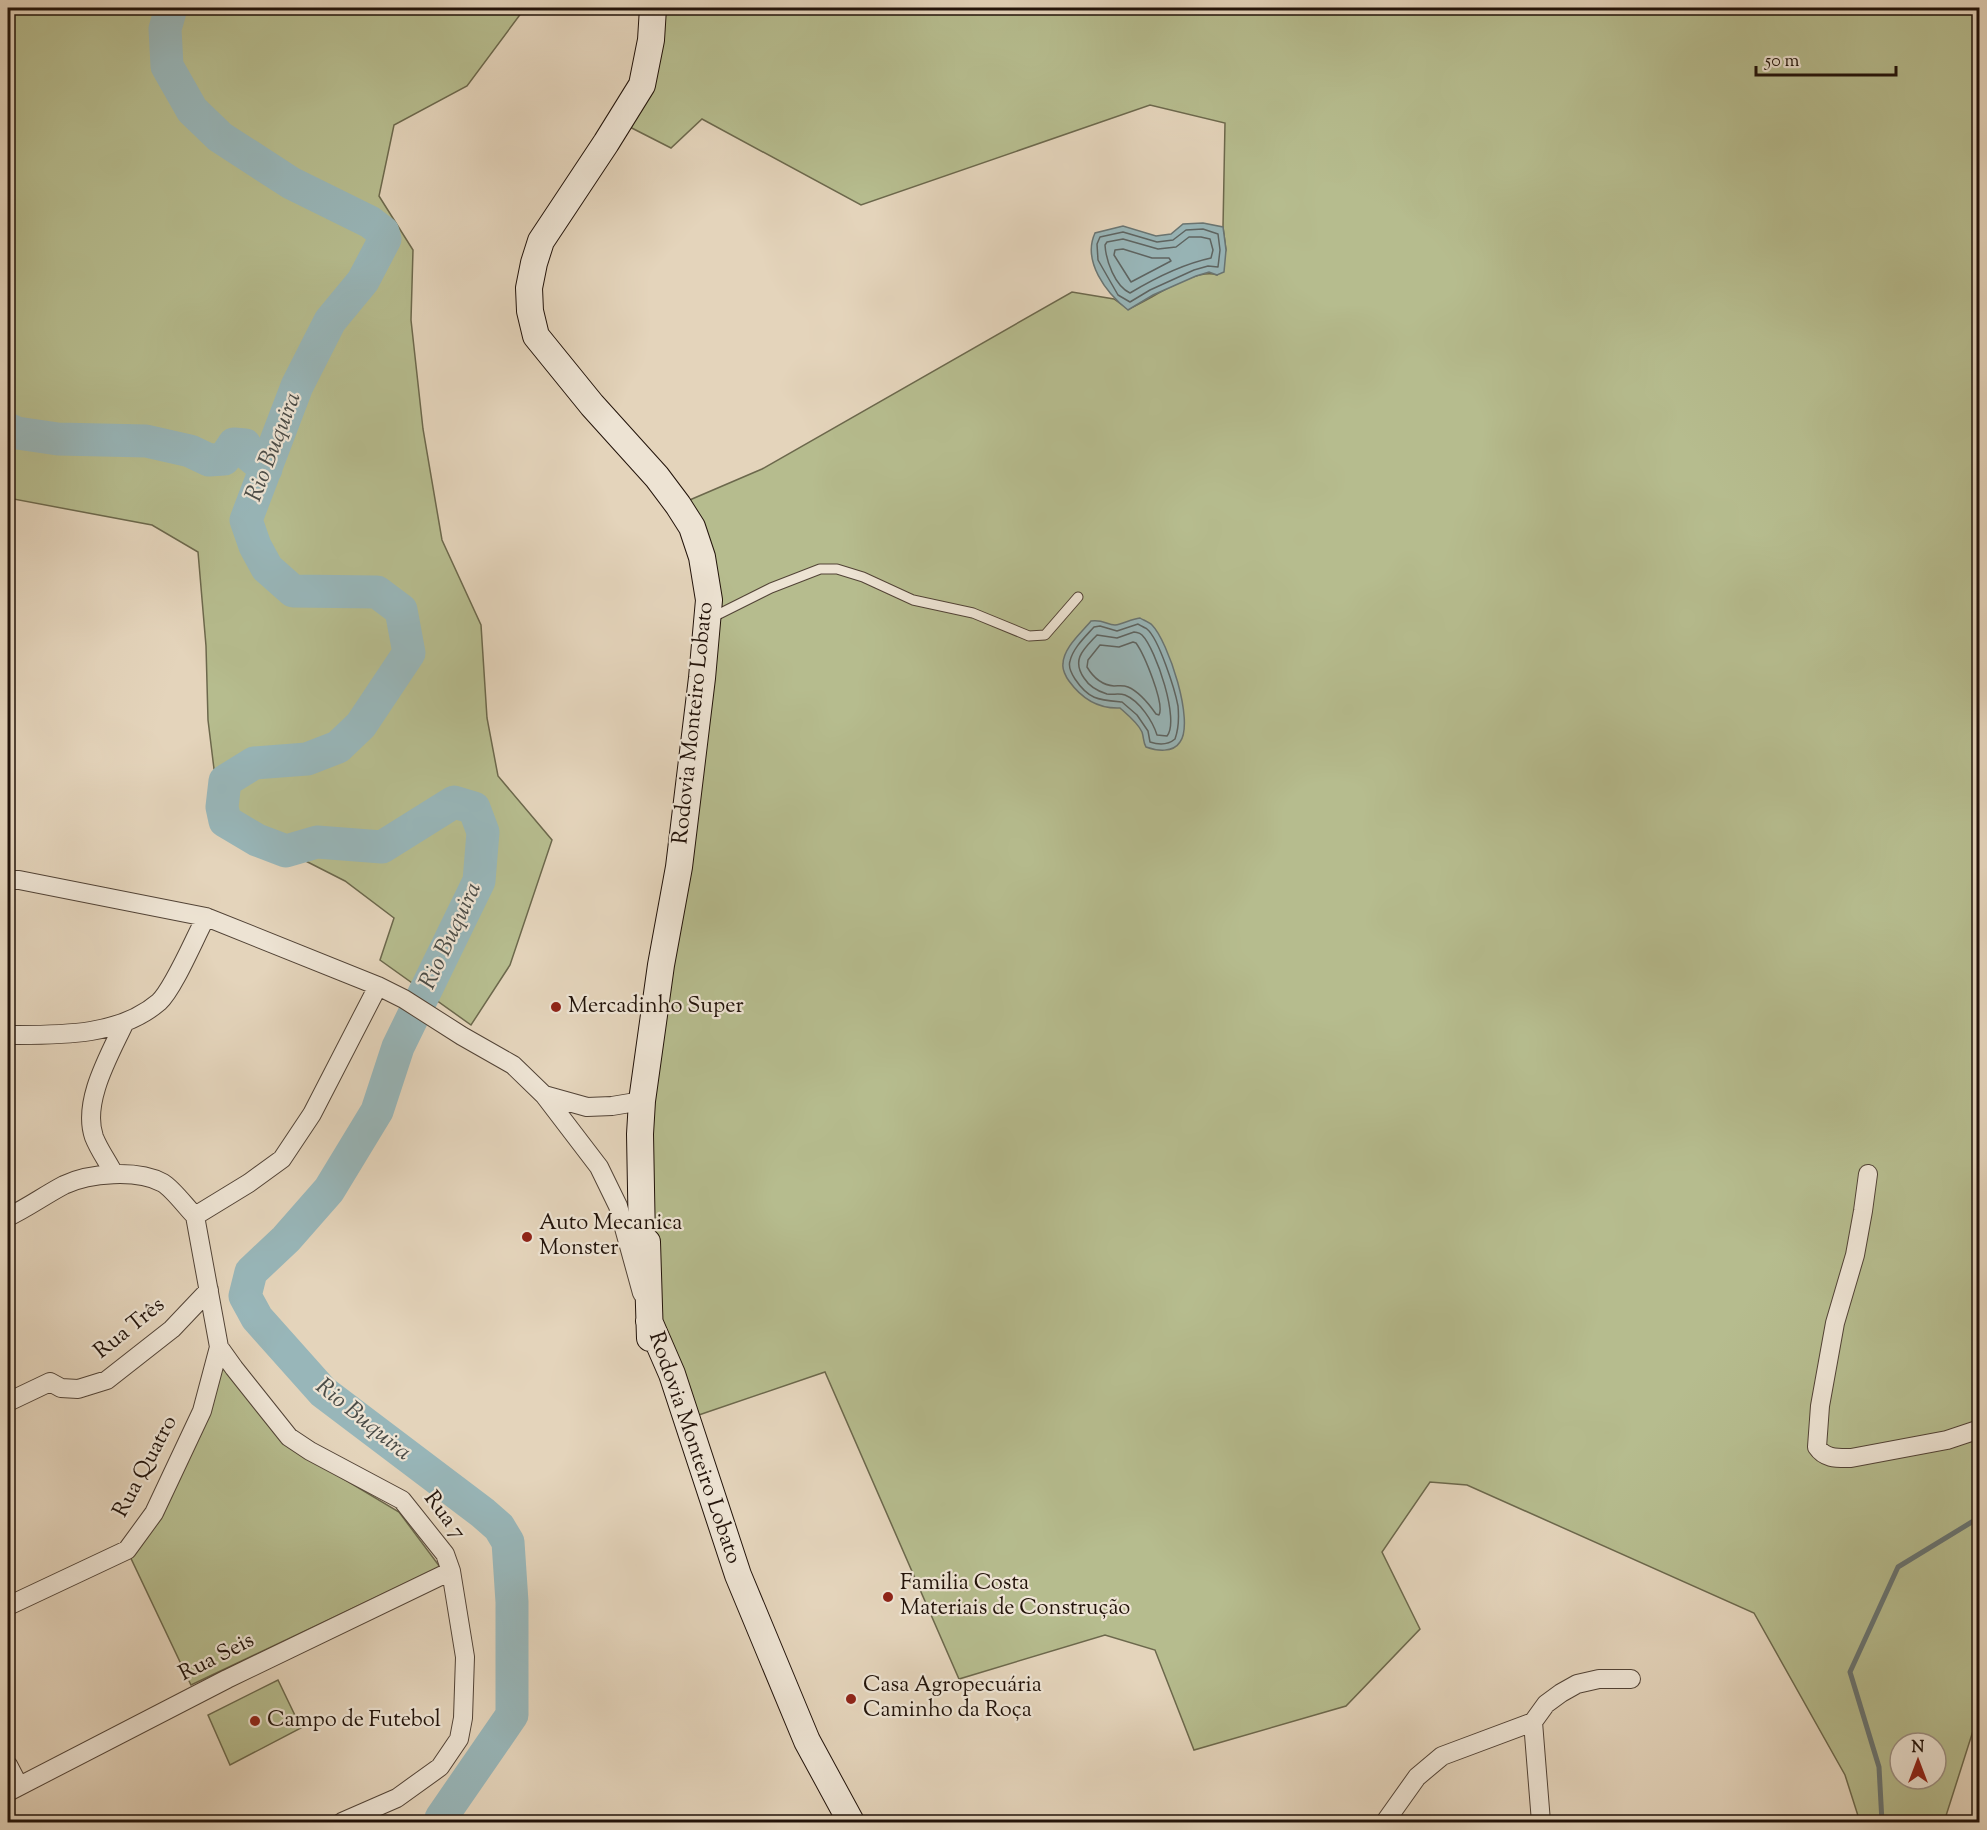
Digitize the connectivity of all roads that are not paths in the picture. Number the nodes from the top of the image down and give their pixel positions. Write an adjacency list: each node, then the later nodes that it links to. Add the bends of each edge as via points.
1 (652, 8): 3 (main road, Rodovia Monteiro Lobato, via 651,40 642,86 541,241 529,288 530,311 536,336 657,477 692,527 709,600)
2 (1078, 597): 3 (lane, via 1045,635 1029,636 973,613 913,600 863,577 837,569 820,569)
3 (707, 620): 10 (main road, Rodovia Monteiro Lobato, via 679,867)
4 (11, 878): 5 (street)
5 (206, 917): 6 (street); 7 (street, via 170,988 159,1002)
6 (378, 986): 9 (street, via 513,1065); 13 (street, via 312,1113 282,1159)
7 (124, 1024): 8 (street, via 90,1032); 11 (street, via 99,1081 90,1117 95,1138)
8 (8, 1035)
9 (544, 1095): 10 (street, via 587,1107); 16 (street, via 599,1167 618,1206)
10 (642, 1101): 16 (main road, Rodovia Monteiro Lobato, via 642,1243 647,1258)
11 (114, 1174): 13 (street, via 143,1176 165,1184); 14 (street, via 65,1185)
12 (1868, 1174): 19 (street, via 1855,1256 1835,1323 1816,1447 1825,1456 1851,1458 1947,1440)
13 (195, 1216): 15 (street, Rua 7)
14 (8, 1217)
15 (209, 1290): 17 (street, Rua 7); 18 (street, Rua Três, via 172,1329 107,1380 78,1389 61,1388 50,1382)
16 (649, 1321): 27 (main road, Rodovia Monteiro Lobato, via 672,1374 738,1575 807,1742)
17 (219, 1347): 20 (street, Rua 7, via 289,1437 402,1500 445,1554); 21 (street, Rua Quatro, via 202,1411 154,1513 127,1550)
18 (8, 1402)
19 (1980, 1429)
20 (451, 1571): 25 (street, Rua Seis, via 226,1679); 26 (street, Rua 7, via 465,1657 459,1739 440,1767 397,1798)
21 (8, 1606)
22 (1631, 1678): 23 (street, via 1577,1684 1546,1704)
23 (1533, 1722): 28 (street, via 1442,1756 1417,1777); 29 (street)
24 (8, 1765): 25 (street)
25 (13, 1789)
26 (342, 1822)
27 (850, 1822)
28 (1385, 1822)
29 (1541, 1822)

